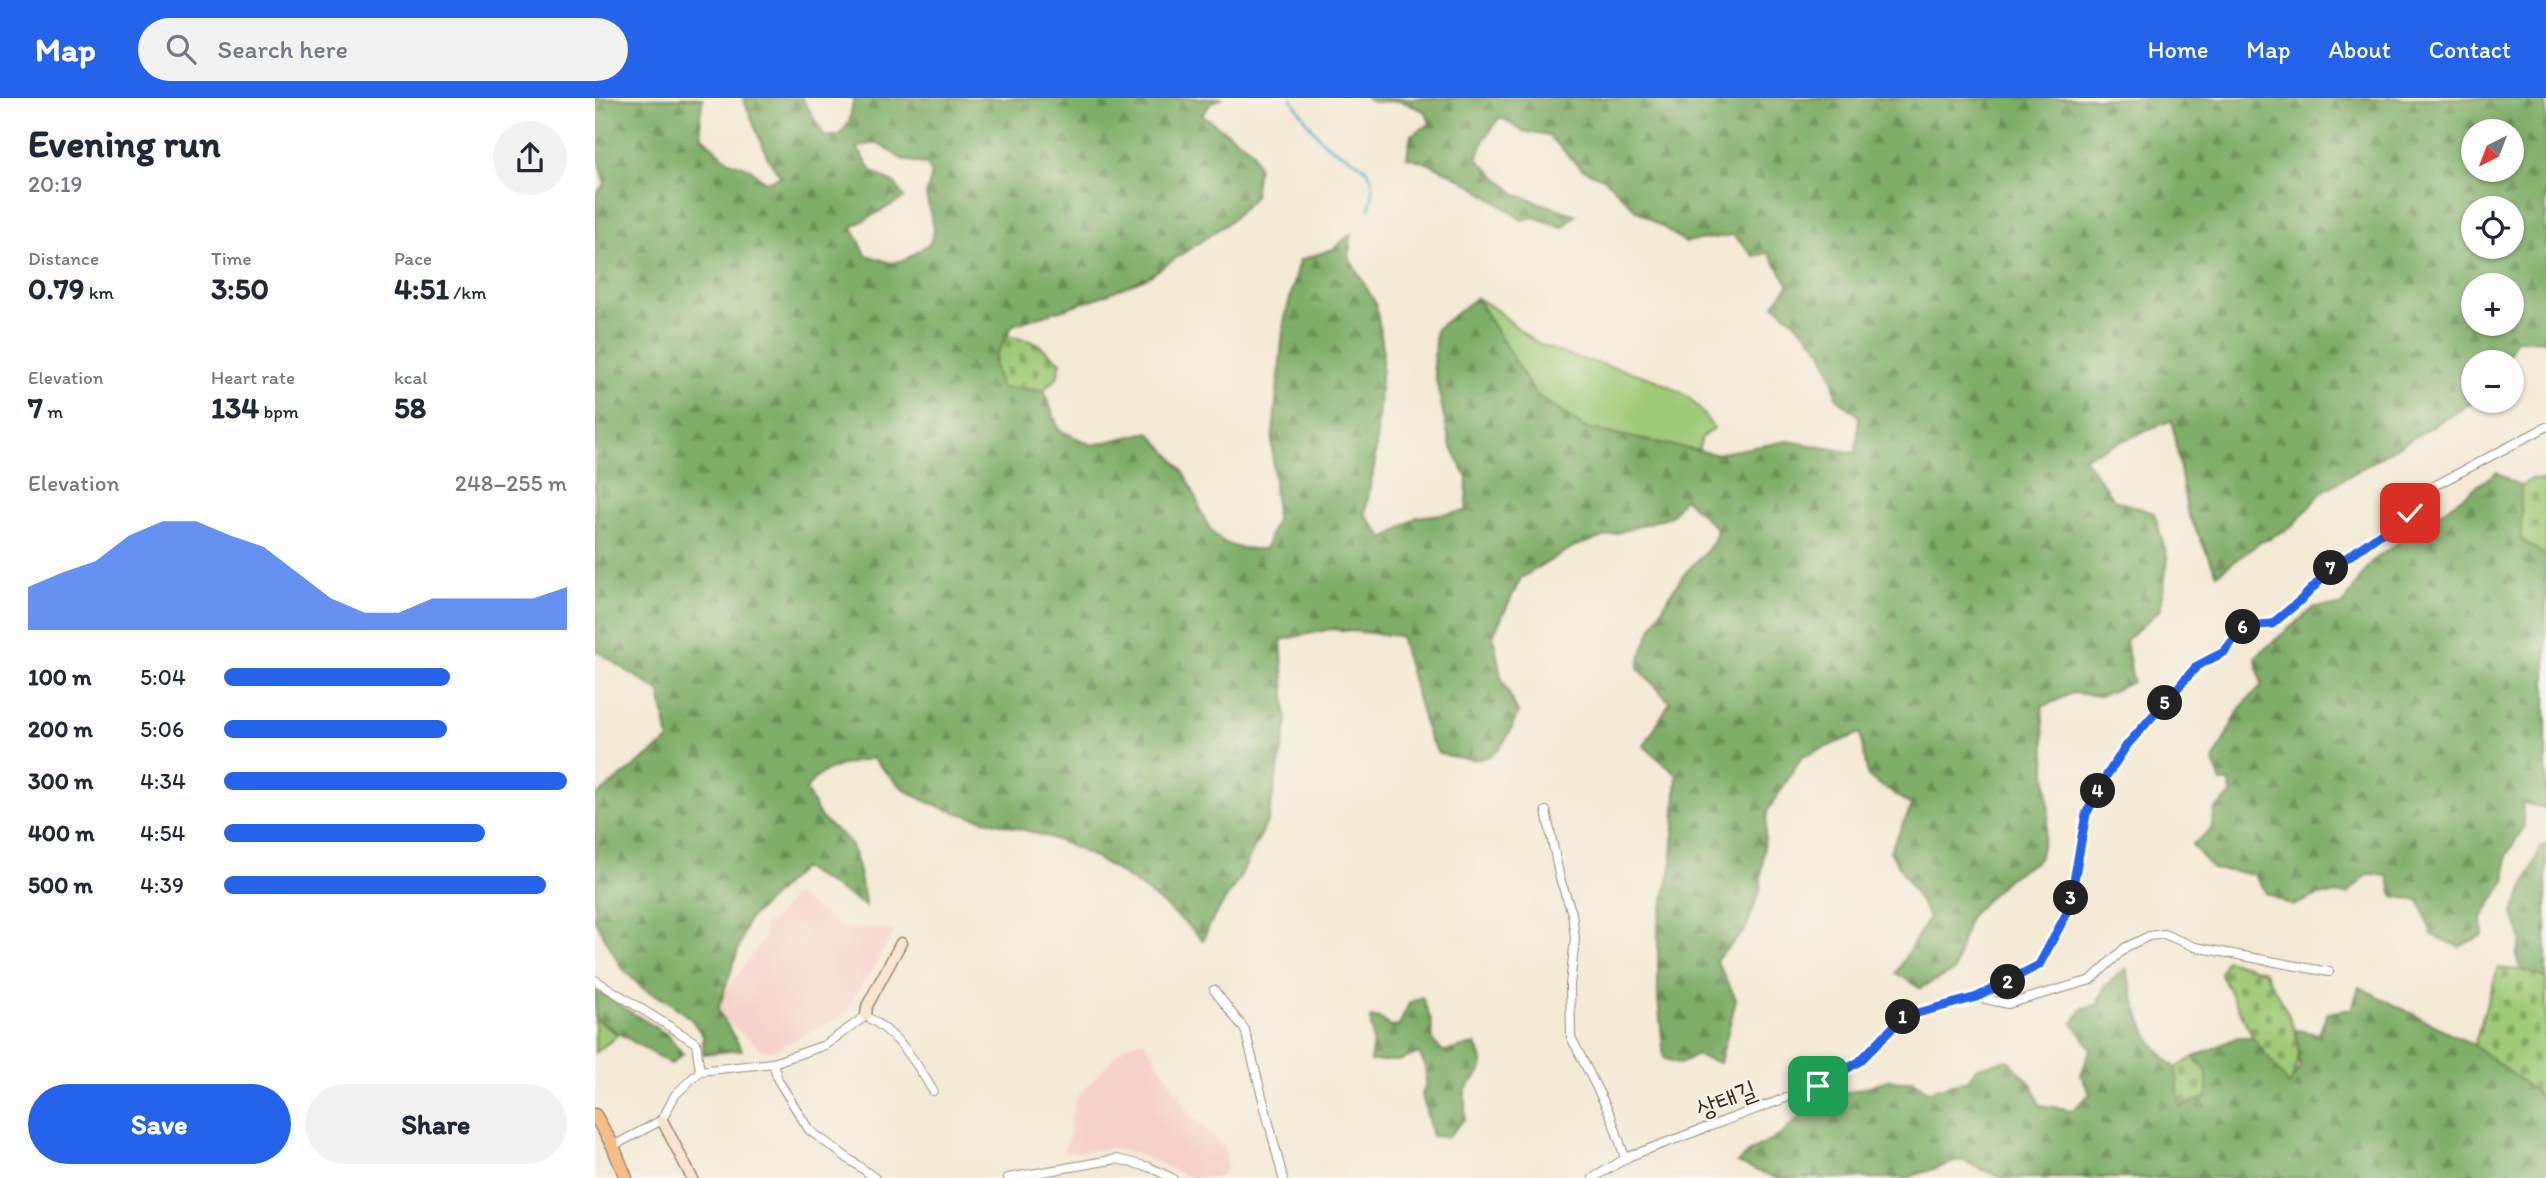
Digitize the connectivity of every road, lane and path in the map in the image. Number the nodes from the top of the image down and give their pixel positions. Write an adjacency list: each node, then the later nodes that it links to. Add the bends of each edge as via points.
1 (2546, 427): 7 (street, 상태길, via 2434,486 2410,513 2331,569 2272,624 2244,626 2224,652 2197,666 2127,745 2086,814 2069,909 2039,965)
2 (1546, 811): 17 (street, via 1575,938 1571,1037 1611,1116)
3 (901, 943): 8 (street)
4 (2329, 972): 7 (street, 상태길, via 2195,947 2164,934 2126,947 2091,980 2008,1004)
5 (595, 980): 10 (street, via 696,1043)
6 (1214, 990): 23 (street, via 1245,1030)
7 (1977, 997): 17 (street, 상태길, via 1903,1017 1860,1061 1818,1086)
8 (866, 1016): 9 (street, via 825,1045); 11 (street, via 885,1027 916,1059)
9 (773, 1063): 10 (street); 20 (street, via 778,1080 809,1130)
10 (700, 1071): 13 (street, via 675,1095)
11 (933, 1091)
12 (595, 1115): 16 (main road)
13 (662, 1119): 16 (street); 19 (street)
14 (595, 1121): 18 (main road)
15 (595, 1129): 18 (main road)
16 (613, 1146): 18 (main road)
17 (1625, 1158): 24 (street, 상태길)
18 (623, 1176)
19 (692, 1178)
20 (875, 1178)
21 (1008, 1178): 22 (street, via 1117,1159)
22 (1172, 1178)
23 (1283, 1178)
24 (1593, 1178)

